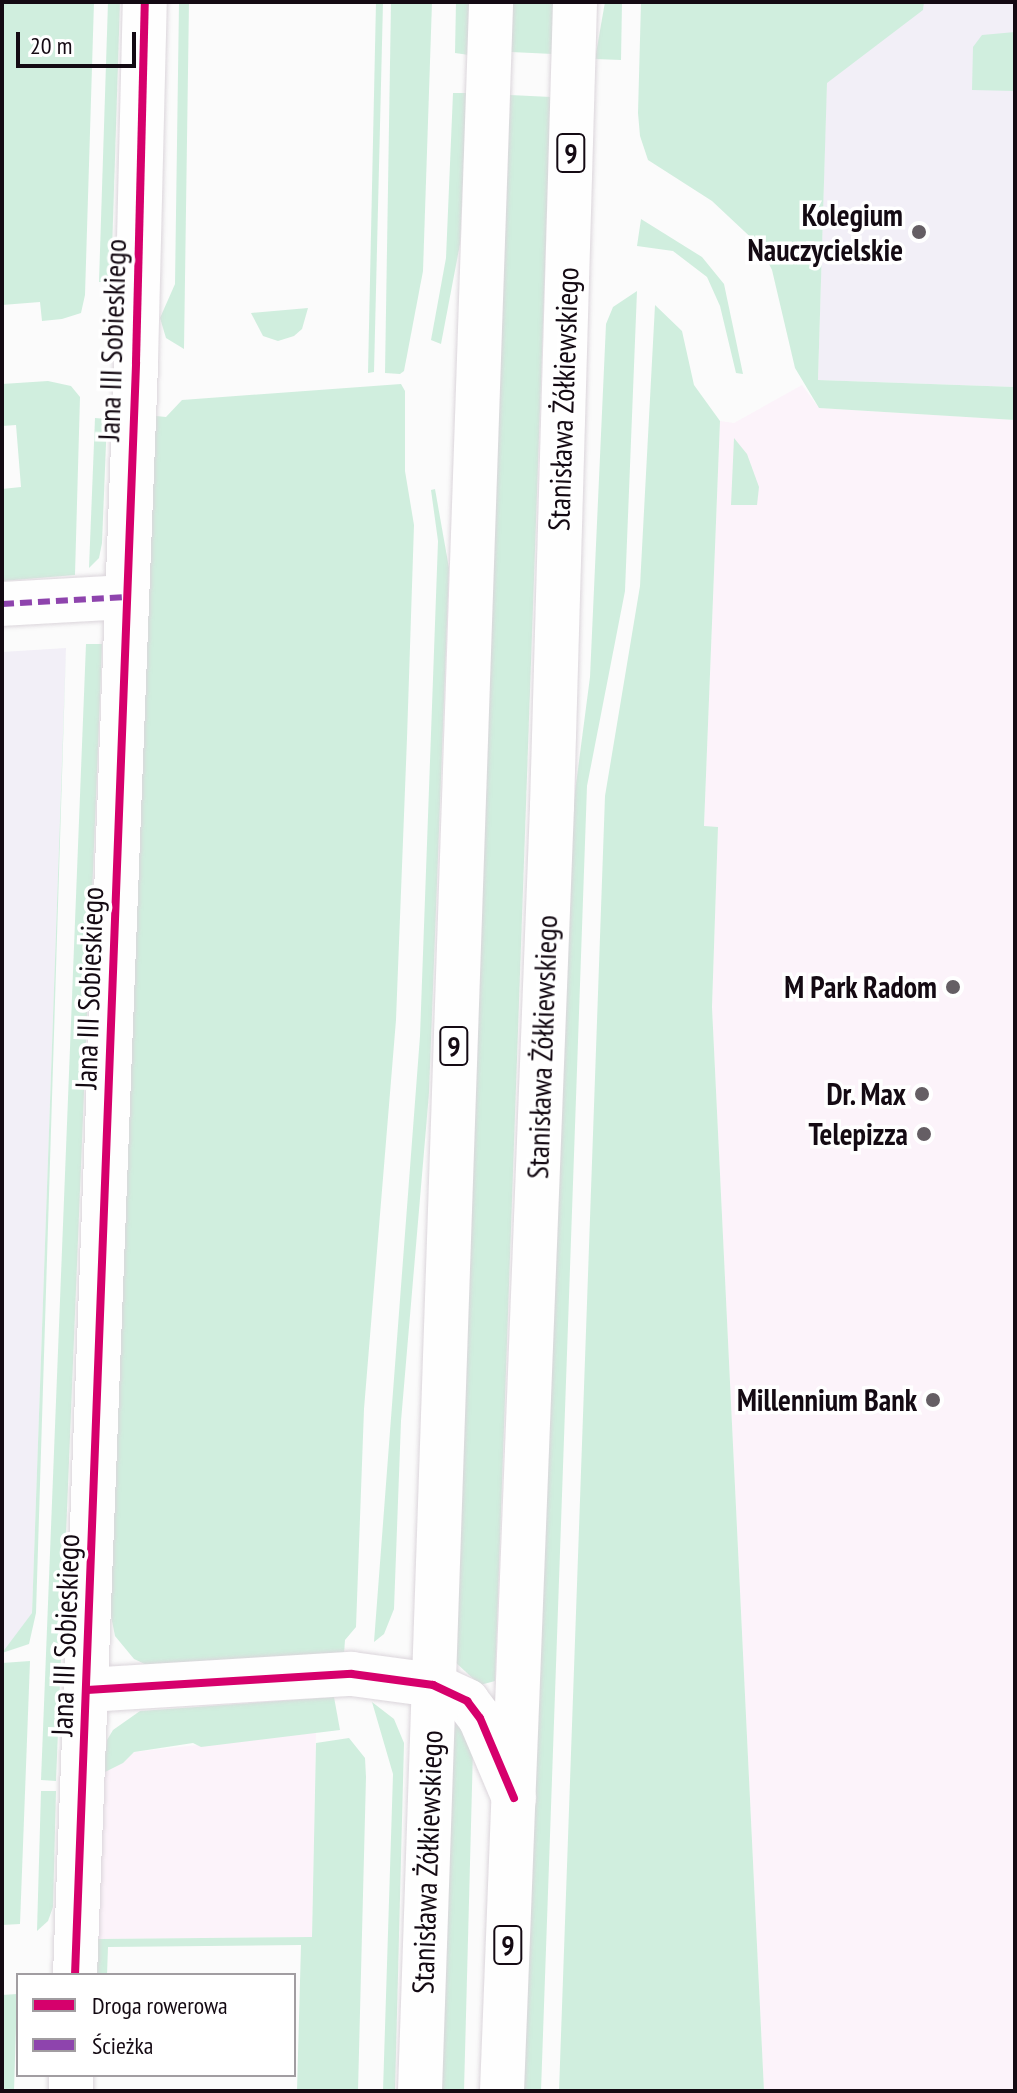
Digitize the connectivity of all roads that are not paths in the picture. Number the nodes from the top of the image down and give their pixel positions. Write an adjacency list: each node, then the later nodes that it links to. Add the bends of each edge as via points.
1 (145, 2): 4 (main road, Jana III Sobieskiego)
2 (491, 2): 6 (main road, Stanisława Żółkiewskiego / 9)
3 (575, 2): 8 (main road, Stanisława Żółkiewskiego / 9, via 552,806)
4 (127, 597): 5 (main road); 7 (main road, Jana III Sobieskiego)
5 (2, 604)
6 (433, 1685): 7 (main road, via 352,1674); 8 (main road, via 467,1701 480,1718); 10 (main road, Stanisława Żółkiewskiego / 9)
7 (87, 1690): 9 (main road, Jana III Sobieskiego)
8 (514, 1798): 11 (main road, Stanisława Żółkiewskiego / 9)
9 (75, 1973)
10 (420, 2091)
11 (502, 2091)

